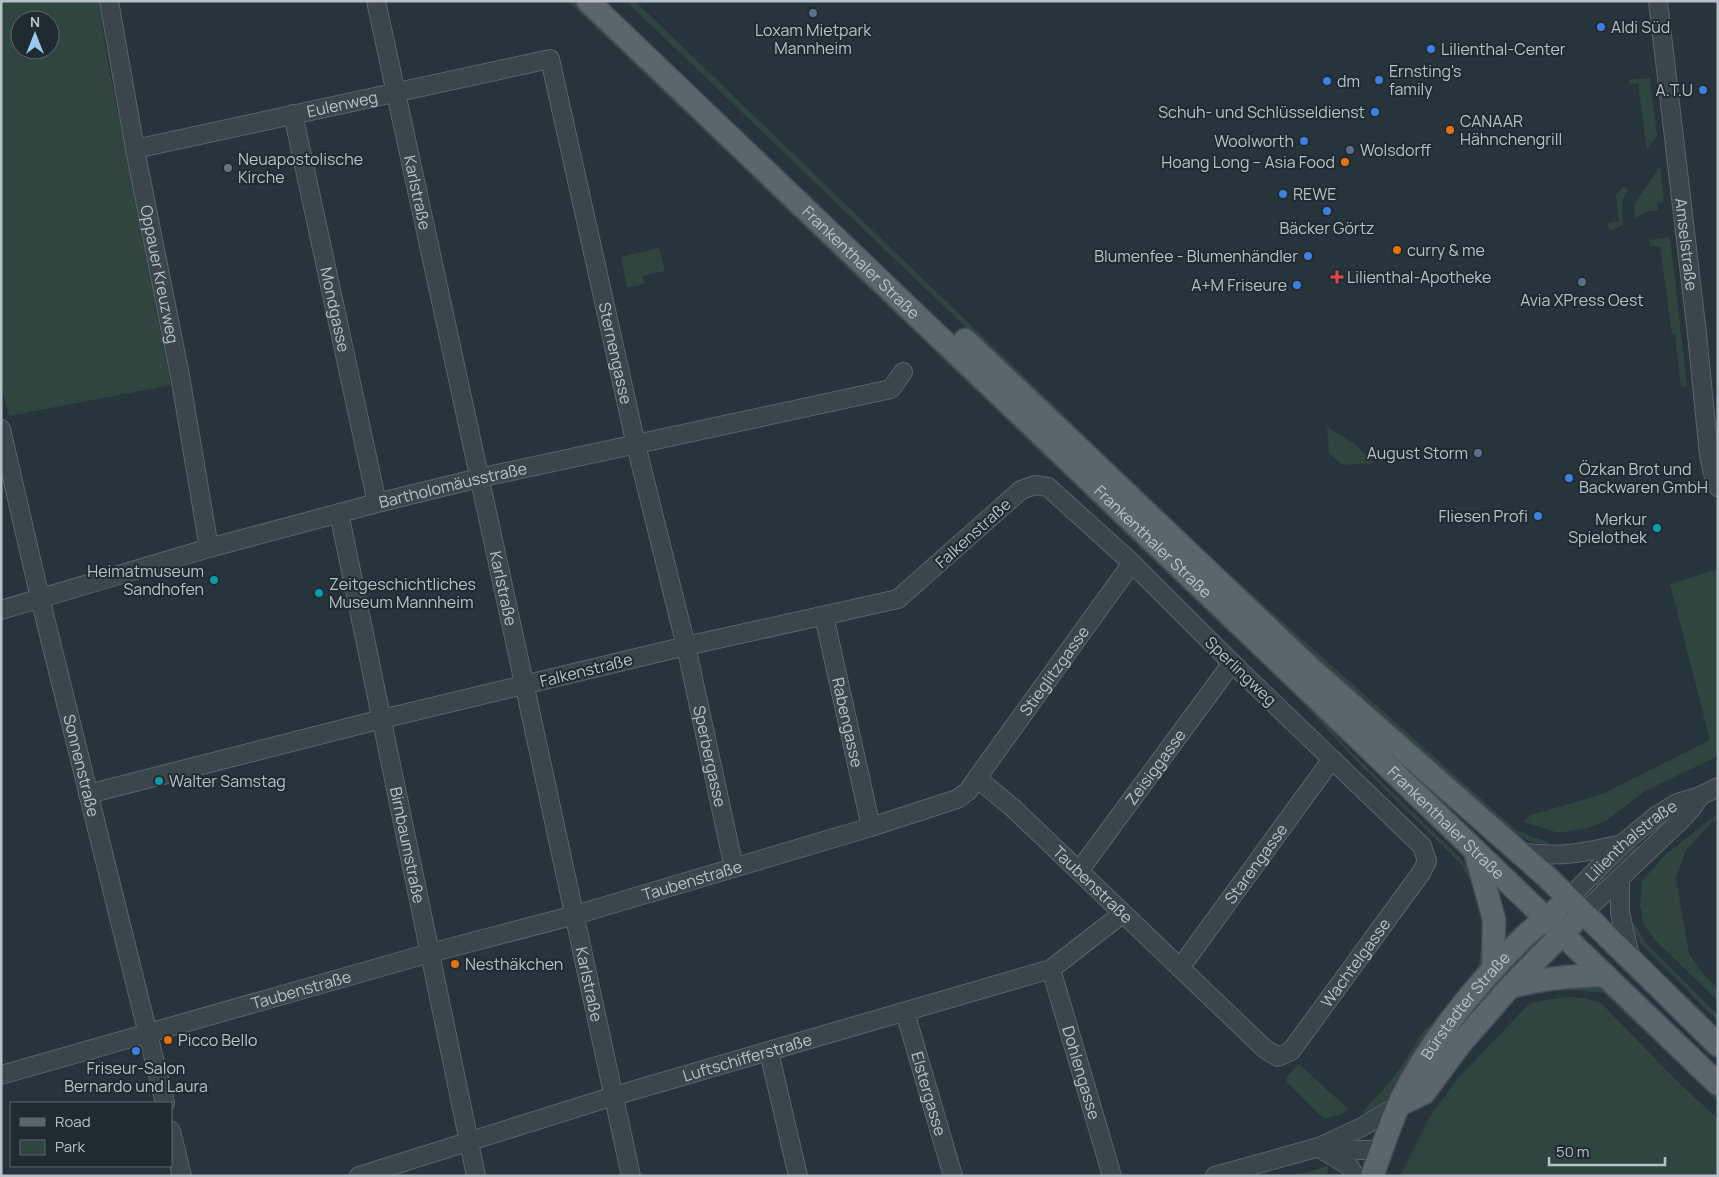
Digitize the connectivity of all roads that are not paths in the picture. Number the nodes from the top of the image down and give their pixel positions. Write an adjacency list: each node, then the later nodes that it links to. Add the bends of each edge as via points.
1 (109, 1): 9 (street, Oppauer Kreuzweg)
2 (376, 1): 7 (street, Karlstraße)
3 (588, 1): 34 (main road, Frankenthaler Straße)
4 (609, 1): 35 (main road, Frankenthaler Straße, via 1311,669)
5 (1658, 1): 15 (street, Amselstraße, via 1708,448)
6 (550, 59): 7 (street, Eulenweg); 12 (street, Sternengasse)
7 (396, 93): 8 (street, Eulenweg); 13 (street, Karlstraße)
8 (293, 114): 9 (street, Eulenweg); 16 (street, Mondgasse)
9 (135, 149): 18 (street, Oppauer Kreuzweg, via 180,376)
10 (903, 372): 12 (street, Bartholomäusstraße, via 891,389)
11 (1, 429): 20 (street, Sonnenstraße)
12 (636, 445): 13 (street, Bartholomäusstraße); 23 (street, Sternengasse)
13 (479, 478): 16 (street, Bartholomäusstraße); 25 (street, Karlstraße)
14 (1048, 487): 19 (street, Sperlingweg); 22 (street, Falkenstraße, via 1035,485 1020,490 898,600)
15 (1718, 488)
16 (377, 503): 17 (street, Bartholomäusstraße)
17 (339, 513): 18 (street, Bartholomäusstraße); 26 (street, Birnbaumstraße)
18 (209, 548): 20 (street, Bartholomäusstraße)
19 (1132, 563): 24 (street, Sperlingweg); 28 (street, Stieglitzgasse)
20 (40, 598): 21 (street, Bartholomäusstraße); 30 (street, Sonnenstraße)
21 (1, 610)
22 (824, 616): 23 (street, Falkenstraße); 32 (street, Rabengasse)
23 (686, 646): 25 (street, Falkenstraße); 37 (street, Sperbergasse)
24 (1232, 663): 27 (street, Sperlingweg); 38 (street, Zeisiggasse)
25 (526, 685): 26 (street, Falkenstraße); 42 (street, Karlstraße)
26 (382, 719): 30 (street, Falkenstraße); 44 (street, Birnbaumstraße)
27 (1332, 759): 36 (street, Sperlingweg, via 1422,846); 46 (street, Starengasse)
28 (977, 778): 32 (street, Taubenstraße, via 957,799); 38 (street, Taubenstraße)
29 (1718, 787): 31 (street, Lilienthalstraße)
30 (88, 794): 52 (street, Sonnenstraße)
31 (1700, 796): 33 (street, Lilienthalstraße, via 1677,803); 39 (street, Lilienthalstraße, via 1681,820)
32 (871, 827): 37 (street, Taubenstraße)
33 (1622, 844): 35 (street, via 1560,856); 40 (street, Lilienthalstraße)
34 (1475, 851): 43 (main road, Frankenthaler Straße); 48 (main road, via 1494,918)
35 (1520, 852): 40 (main road, Frankenthaler Straße)
36 (1427, 861): 55 (street, Wachtelgasse, via 1291,1051)
37 (734, 868): 42 (street, Taubenstraße)
38 (1079, 871): 41 (street, Taubenstraße)
39 (1620, 878): 40 (street, Lilienthalstraße); 45 (street, via 1620,913)
40 (1576, 905): 43 (main road); 45 (main road, Frankenthaler Straße)
41 (1122, 914): 46 (street, Taubenstraße); 47 (street, Luftschifferstraße)
42 (575, 915): 44 (street, Taubenstraße); 58 (street, Karlstraße)
43 (1554, 927): 48 (main road, Bürstadter Straße, via 1526,934); 49 (main road, Frankenthaler Straße); 50 (main road, Bürstadter Straße)
44 (430, 953): 52 (street, Taubenstraße); 62 (street, Birnbaumstraße)
45 (1631, 960): 53 (main road, Frankenthaler Straße)
46 (1180, 968): 55 (street, Taubenstraße, via 1265,1049)
47 (1051, 969): 51 (street, Luftschifferstraße); 71 (street, Dohlengasse)
48 (1493, 969): 60 (main road, Bürstadter Straße, via 1442,1032)
49 (1605, 975): 50 (main road, via 1562,976); 57 (main road, Frankenthaler Straße)
50 (1510, 987): 60 (main road, Bürstadter Straße, via 1461,1043 1424,1093)
51 (905, 1012): 54 (street, Luftschifferstraße); 70 (street, Elstergasse)
52 (148, 1034): 56 (street, Taubenstraße); 59 (street, Sonnenstraße)
53 (1718, 1045)
54 (769, 1052): 58 (street, Luftschifferstraße); 69 (street)
55 (1278, 1057)
56 (1, 1075)
57 (1718, 1084)
58 (614, 1096): 62 (street, Luftschifferstraße); 68 (street, Karlstraße)
59 (164, 1102)
60 (1399, 1104): 63 (street, via 1362,1127); 64 (main road, Bürstadter Straße)
61 (172, 1135): 65 (street)
62 (469, 1141): 66 (street, Luftschifferstraße); 67 (street, Birnbaumstraße)
63 (1319, 1147): 64 (street); 72 (street); 73 (street, via 1349,1166)
64 (1381, 1150): 74 (main road, Bürstadter Straße)
65 (182, 1176)
66 (359, 1176)
67 (476, 1176)
68 (631, 1176)
69 (798, 1176)
70 (953, 1176)
71 (1112, 1176)
72 (1215, 1176)
73 (1355, 1176)
74 (1372, 1176)

